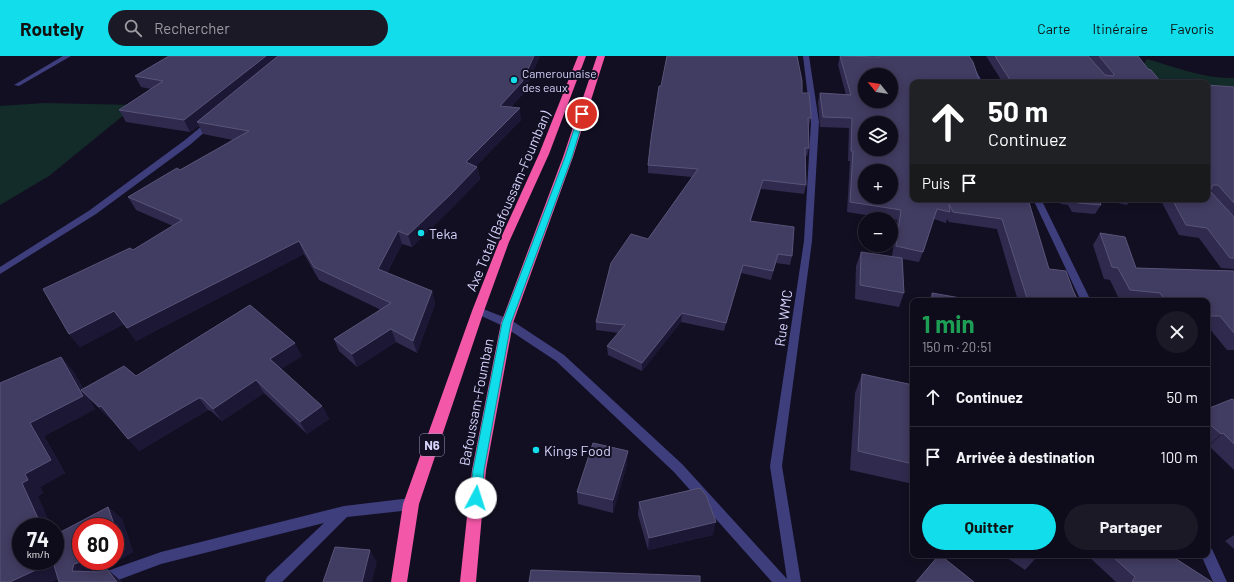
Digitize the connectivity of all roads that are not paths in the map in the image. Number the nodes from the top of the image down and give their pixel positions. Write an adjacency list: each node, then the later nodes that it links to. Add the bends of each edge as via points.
1 (68, 56): 7 (street)
2 (582, 56): 12 (highway, Axe Total (Bafoussam-Foumban) / N6)
3 (601, 56): 13 (highway, via 568,157)
4 (806, 56): 22 (street, Rue WMC, via 815,122 808,241 776,466)
5 (964, 56): 6 (street)
6 (978, 80)
7 (17, 85)
8 (217, 118): 10 (street, via 93,212)
9 (1038, 202): 11 (street)
10 (0, 271)
11 (1085, 298)
12 (478, 311): 13 (street); 14 (highway, Bafoussam-Foumban / N6)
13 (507, 323): 20 (highway, Bafoussam-Foumban, via 479,470); 21 (street, via 560,358 678,468)
14 (411, 504): 15 (street); 19 (highway, Bafoussam-Foumban / N6)
15 (344, 512): 17 (street, via 161,558); 18 (street)
16 (1209, 558): 23 (street)
17 (95, 582)
18 (272, 582)
19 (400, 582)
20 (468, 582)
21 (781, 582)
22 (794, 582)
23 (1220, 582)

